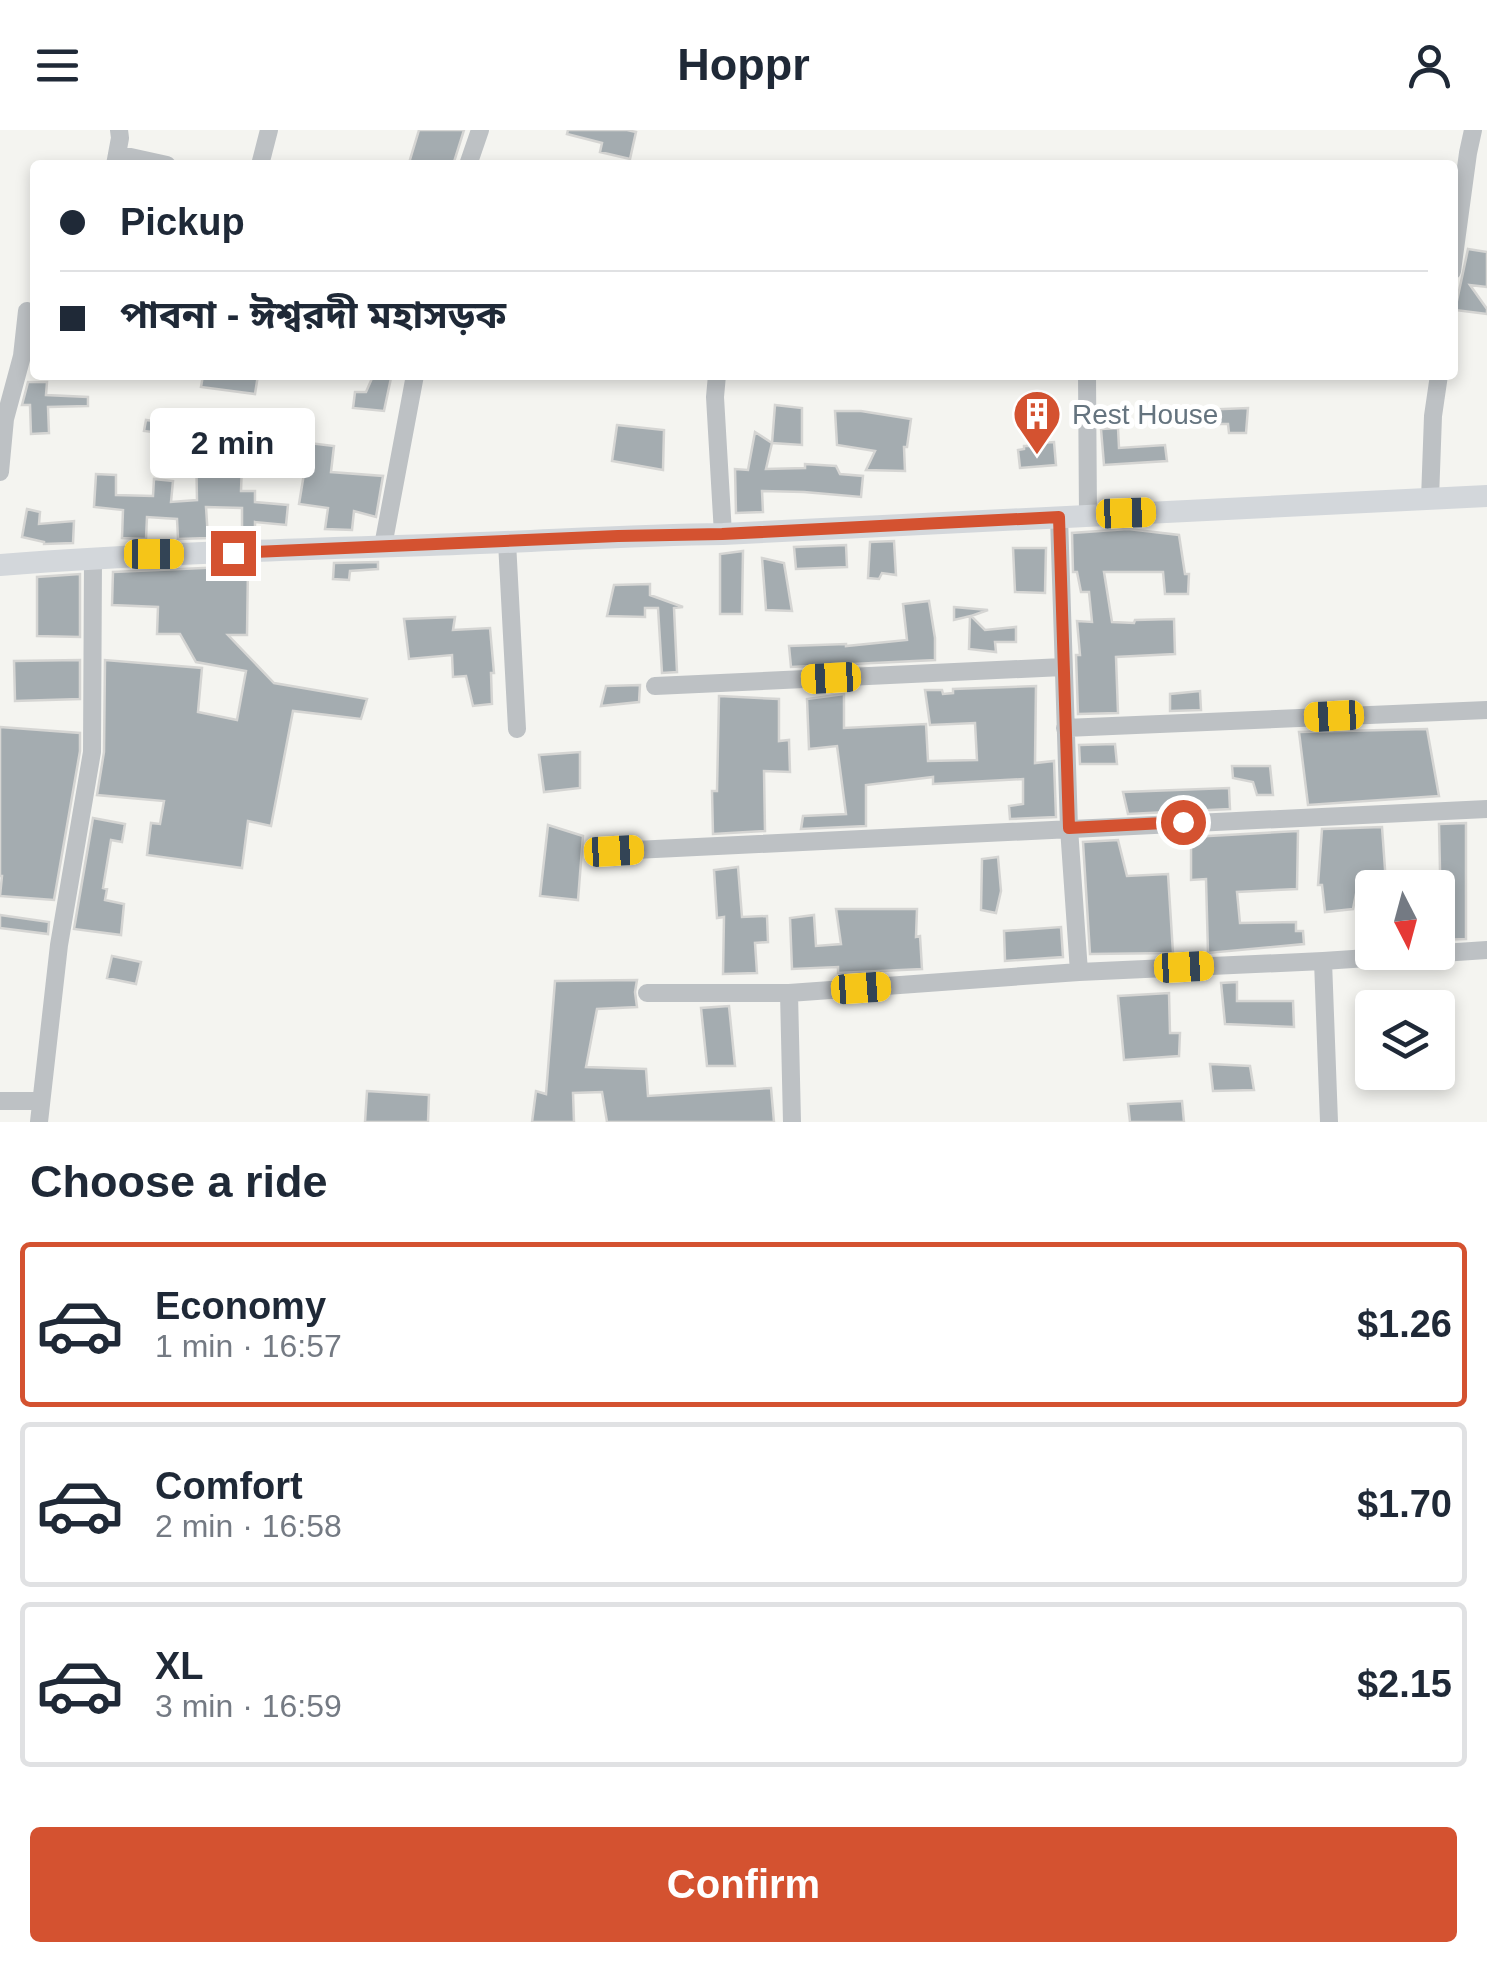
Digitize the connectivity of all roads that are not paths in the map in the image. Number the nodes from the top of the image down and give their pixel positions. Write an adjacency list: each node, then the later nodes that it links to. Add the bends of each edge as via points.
1 (120, 130): 5 (street)
2 (269, 130): 6 (street)
3 (480, 130): 7 (street)
4 (1473, 130): 8 (street)
5 (116, 159)
6 (261, 160)
7 (470, 160)
8 (1458, 227)
9 (27, 311): 14 (street)
10 (414, 380): 21 (street)
11 (717, 380): 19 (street)
12 (1087, 380): 17 (street)
13 (1438, 380): 16 (street)
14 (0, 472)
15 (1487, 496): 16 (main road)
16 (1430, 499): 17 (main road)
17 (1088, 514): 18 (main road)
18 (1059, 517): 19 (main road); 24 (street)
19 (722, 534): 20 (main road)
20 (507, 542): 21 (main road); 28 (street)
21 (383, 546): 22 (main road)
22 (92, 558): 23 (main road); 38 (street, via 92,752)
23 (0, 564)
24 (1063, 667): 25 (street); 27 (street)
25 (655, 686)
26 (1487, 710): 27 (street)
27 (1065, 728): 30 (street)
28 (517, 729)
29 (1487, 809): 30 (street)
30 (1069, 828): 31 (street); 34 (street)
31 (614, 851)
32 (1487, 950): 33 (street)
33 (1324, 961): 34 (street); 41 (street)
34 (1079, 972): 36 (street)
35 (647, 992): 36 (street)
36 (788, 993): 40 (street)
37 (0, 1100): 38 (street)
38 (41, 1102): 39 (street)
39 (39, 1122)
40 (792, 1122)
41 (1329, 1122)

